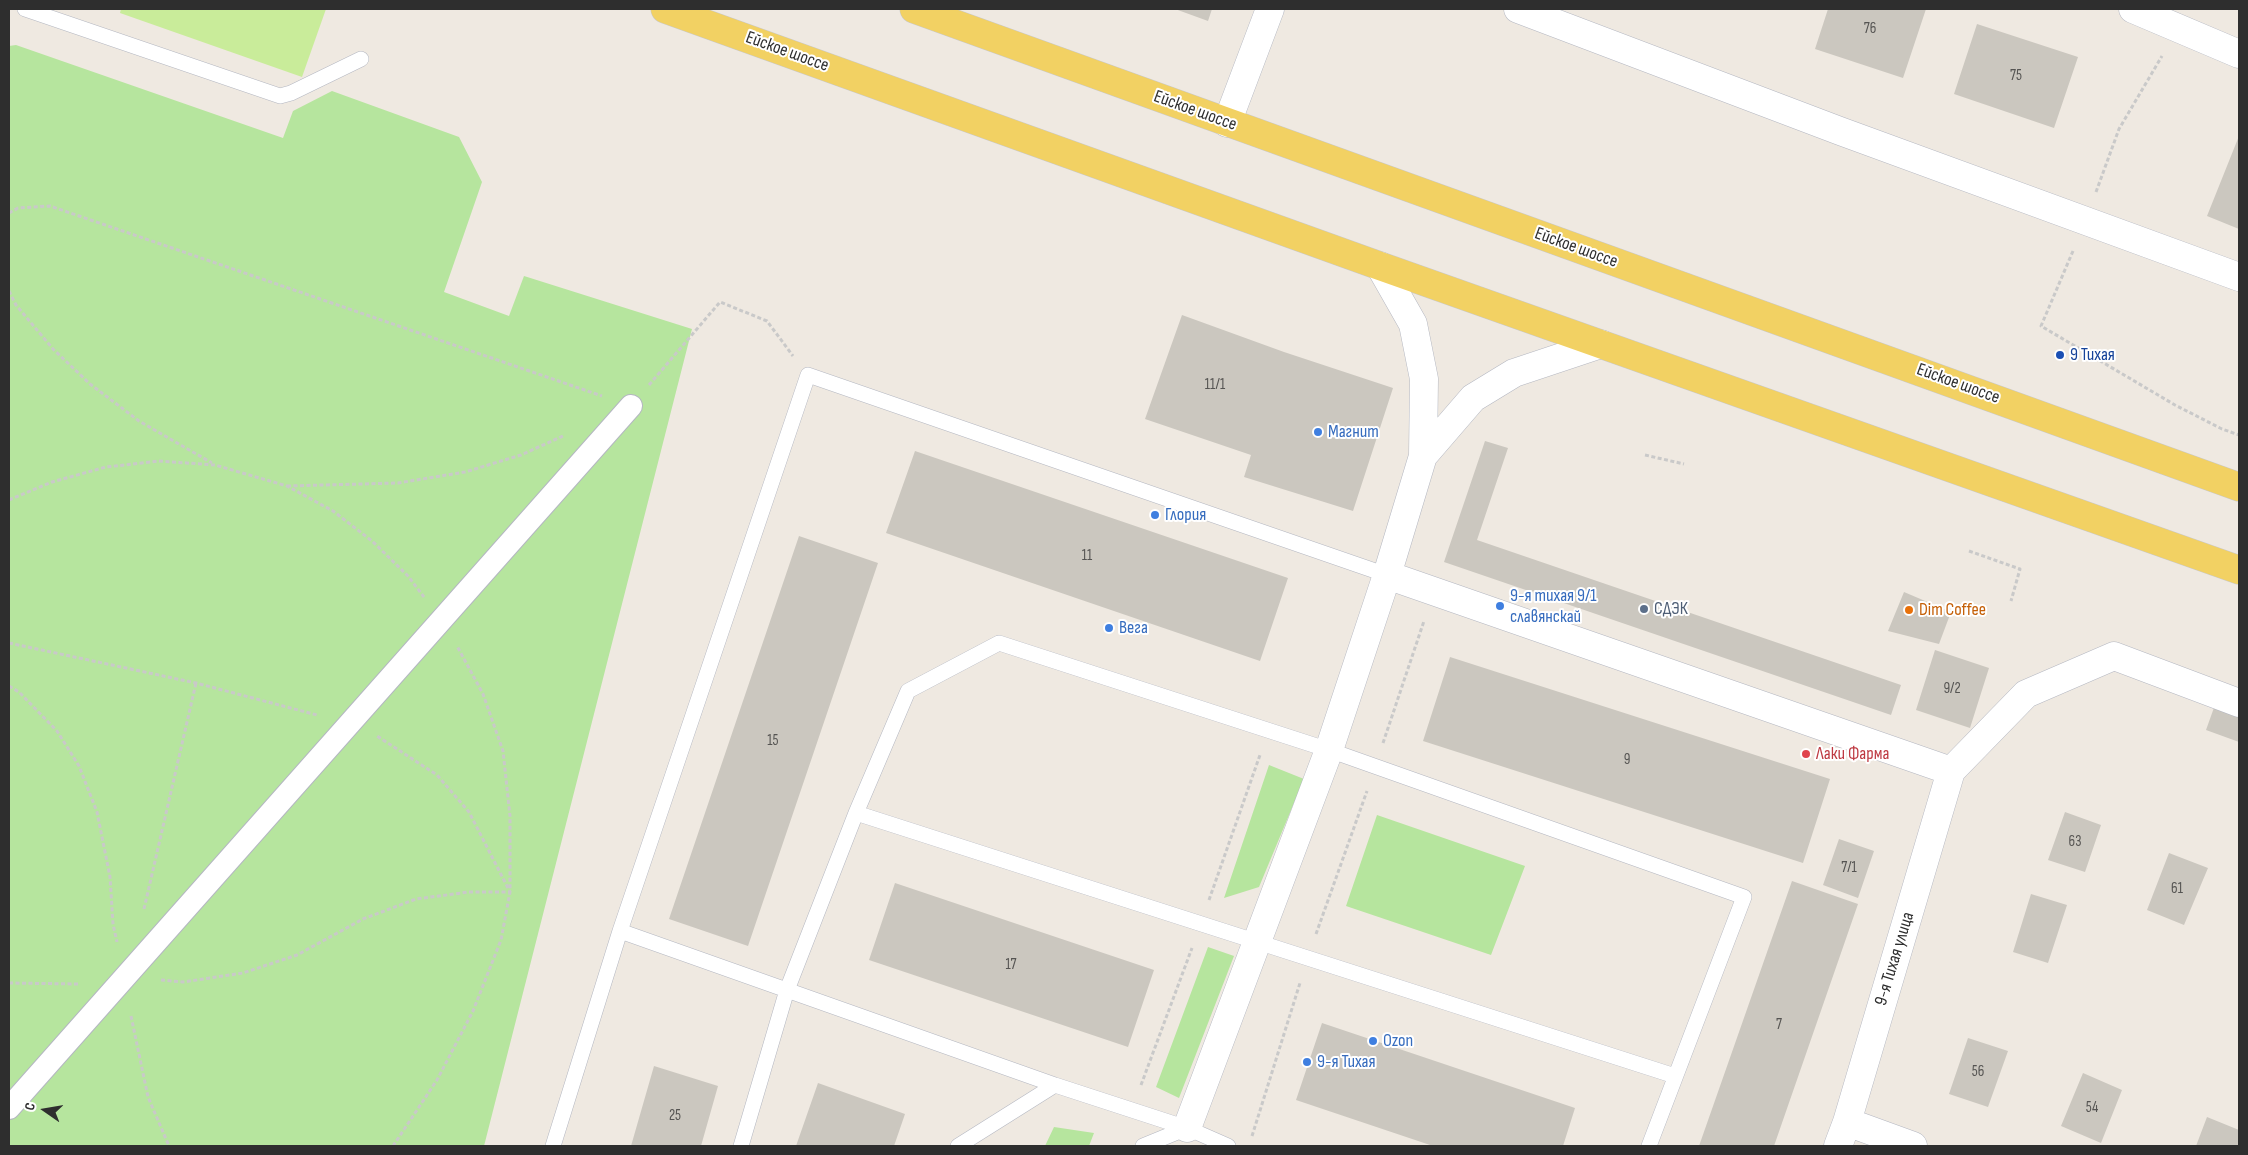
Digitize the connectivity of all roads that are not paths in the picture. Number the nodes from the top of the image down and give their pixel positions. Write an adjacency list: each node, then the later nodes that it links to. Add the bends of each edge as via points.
1 (25, 9): 8 (lane, via 280,96)
2 (665, 9): 10 (main road, Ейское шоссе)
3 (914, 9): 9 (main road, Ейское шоссе)
4 (1270, 9): 9 (street)
5 (1518, 9): 11 (street)
6 (2133, 9): 7 (street)
7 (2239, 54)
8 (361, 59)
9 (1227, 123): 15 (main road, Ейское шоссе)
10 (1380, 266): 12 (main road, Ейское шоссе); 14 (street, via 1413,324 1424,379)
11 (2239, 277)
12 (1601, 344): 14 (street, via 1514,373 1473,398); 16 (main road, Ейское шоссе)
13 (631, 406): 27 (street)
14 (1423, 456): 17 (street)
15 (2239, 487)
16 (2239, 570)
17 (1387, 575): 19 (street); 20 (street); 22 (lane, via 808,375)
18 (2239, 703): 20 (street, via 2114,656 2026,694)
19 (1328, 750): 21 (lane, via 999,643 908,691); 23 (street); 25 (lane, via 1744,897)
20 (1951, 771): 29 (street, 9-я Тихая улица)
21 (856, 813): 23 (lane); 24 (lane)
22 (620, 931): 24 (lane); 30 (lane)
23 (1257, 942): 25 (lane); 28 (street)
24 (787, 990): 26 (lane); 31 (lane)
25 (1675, 1076): 35 (lane)
26 (1055, 1085): 28 (lane); 32 (lane)
27 (9, 1108)
28 (1187, 1128): 33 (lane); 34 (lane)
29 (1842, 1134): 36 (street)
30 (553, 1146)
31 (741, 1146)
32 (958, 1146)
33 (1144, 1146)
34 (1228, 1146)
35 (1649, 1146)
36 (1914, 1146)

